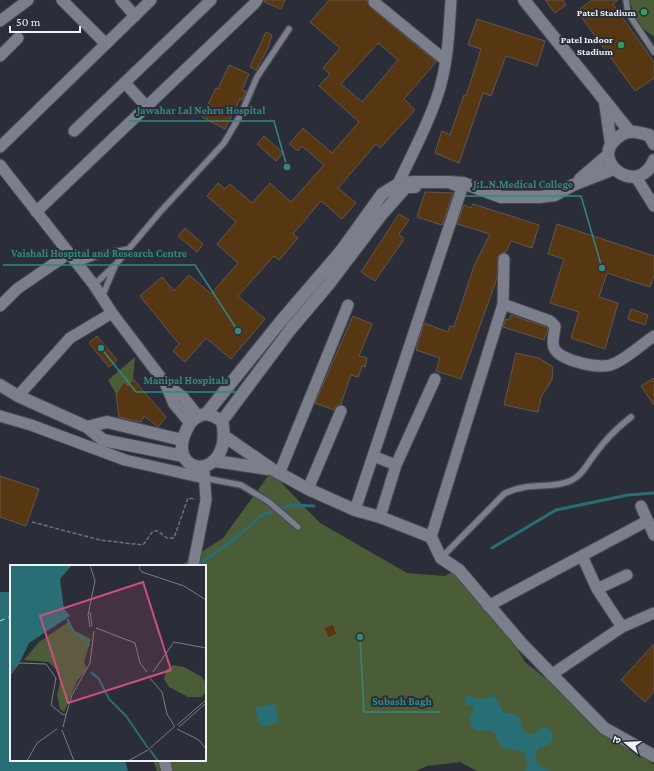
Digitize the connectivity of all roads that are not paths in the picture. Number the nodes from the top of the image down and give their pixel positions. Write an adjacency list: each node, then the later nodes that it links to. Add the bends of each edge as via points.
1 (28, 0): 12 (street)
2 (62, 0): 15 (street)
3 (121, 0): 11 (street)
4 (151, 0): 11 (street)
5 (211, 0): 19 (street)
6 (257, 0): 21 (street)
7 (451, 0): 18 (street)
8 (524, 0): 20 (street)
9 (626, 0): 16 (lane, via 628,13)
10 (374, 2): 18 (street)
11 (135, 16): 15 (street)
12 (0, 21)
13 (289, 29): 38 (lane, via 256,77 224,143)
14 (18, 38): 17 (street)
15 (106, 44): 25 (street)
16 (654, 52)
17 (0, 56)
18 (445, 60): 32 (street, via 438,93 426,125)
19 (125, 83): 21 (street); 22 (street)
20 (605, 101): 23 (street); 26 (street)
21 (147, 107): 37 (street)
22 (74, 131)
23 (630, 132): 24 (street); 26 (street, via 617,138)
24 (652, 138)
25 (0, 147)
26 (610, 149): 29 (street); 33 (street)
27 (0, 165): 37 (street)
28 (652, 166): 30 (street, via 642,176)
29 (614, 169): 30 (street, via 628,177); 33 (street)
30 (636, 177): 36 (street)
31 (447, 182): 32 (street); 34 (street); 35 (street)
32 (398, 184): 40 (street, via 382,194)
33 (573, 185): 35 (street, via 555,195 521,198 501,197)
34 (462, 188): 35 (street); 40 (street, via 406,187); 65 (street)
35 (474, 188)
36 (654, 206)
37 (36, 212): 39 (street)
38 (129, 249): 42 (lane, via 102,254); 43 (lane)
39 (68, 254): 42 (street); 48 (street, via 17,289)
40 (346, 255): 50 (street); 51 (street)
41 (504, 260): 46 (street)
42 (77, 264): 44 (street)
43 (117, 264): 44 (lane); 45 (lane)
44 (94, 285): 45 (street)
45 (102, 297): 49 (street)
46 (504, 304): 52 (street, via 550,321 555,326 553,342 557,352 591,366 613,365); 77 (street)
47 (348, 305): 68 (street)
48 (0, 306)
49 (112, 313): 55 (street, via 70,338); 59 (street, via 165,383 174,404)
50 (281, 321): 51 (street); 59 (street)
51 (290, 330): 60 (street)
52 (654, 336)
53 (435, 379): 67 (street)
54 (0, 385): 55 (street)
55 (18, 396): 61 (street)
56 (341, 411): 70 (street)
57 (0, 416): 69 (street, via 124,460)
58 (631, 417): 79 (lane, via 618,428 576,478 559,484 518,487 504,494)
59 (198, 418): 60 (street, via 218,418); 63 (street)
60 (222, 422): 62 (street)
61 (87, 427): 63 (street, via 107,422); 64 (street, via 103,440)
62 (224, 436): 66 (street, via 220,453); 68 (street)
63 (182, 440): 64 (street)
64 (183, 456): 69 (street)
65 (373, 456): 67 (street); 72 (street)
66 (215, 460): 68 (street); 69 (street)
67 (396, 465): 73 (street)
68 (275, 472): 70 (street)
69 (204, 473): 75 (lane, via 241,485 269,502); 80 (street, via 206,500)
70 (308, 489): 72 (street)
71 (641, 506): 74 (street)
72 (355, 510): 73 (street)
73 (380, 517): 77 (street)
74 (648, 522): 76 (street); 78 (street)
75 (298, 527)
76 (654, 535)
77 (431, 537): 79 (street)
78 (582, 556): 82 (street); 83 (street)
79 (441, 558): 83 (street, via 459,570)
80 (193, 565)
81 (627, 575): 82 (street)
82 (597, 589): 85 (street)
83 (488, 606): 86 (street)
84 (654, 613): 85 (street)
85 (622, 627): 86 (street)
86 (551, 675): 87 (street, via 604,728)
87 (654, 756)
88 (164, 761): 89 (street)
89 (167, 771)

